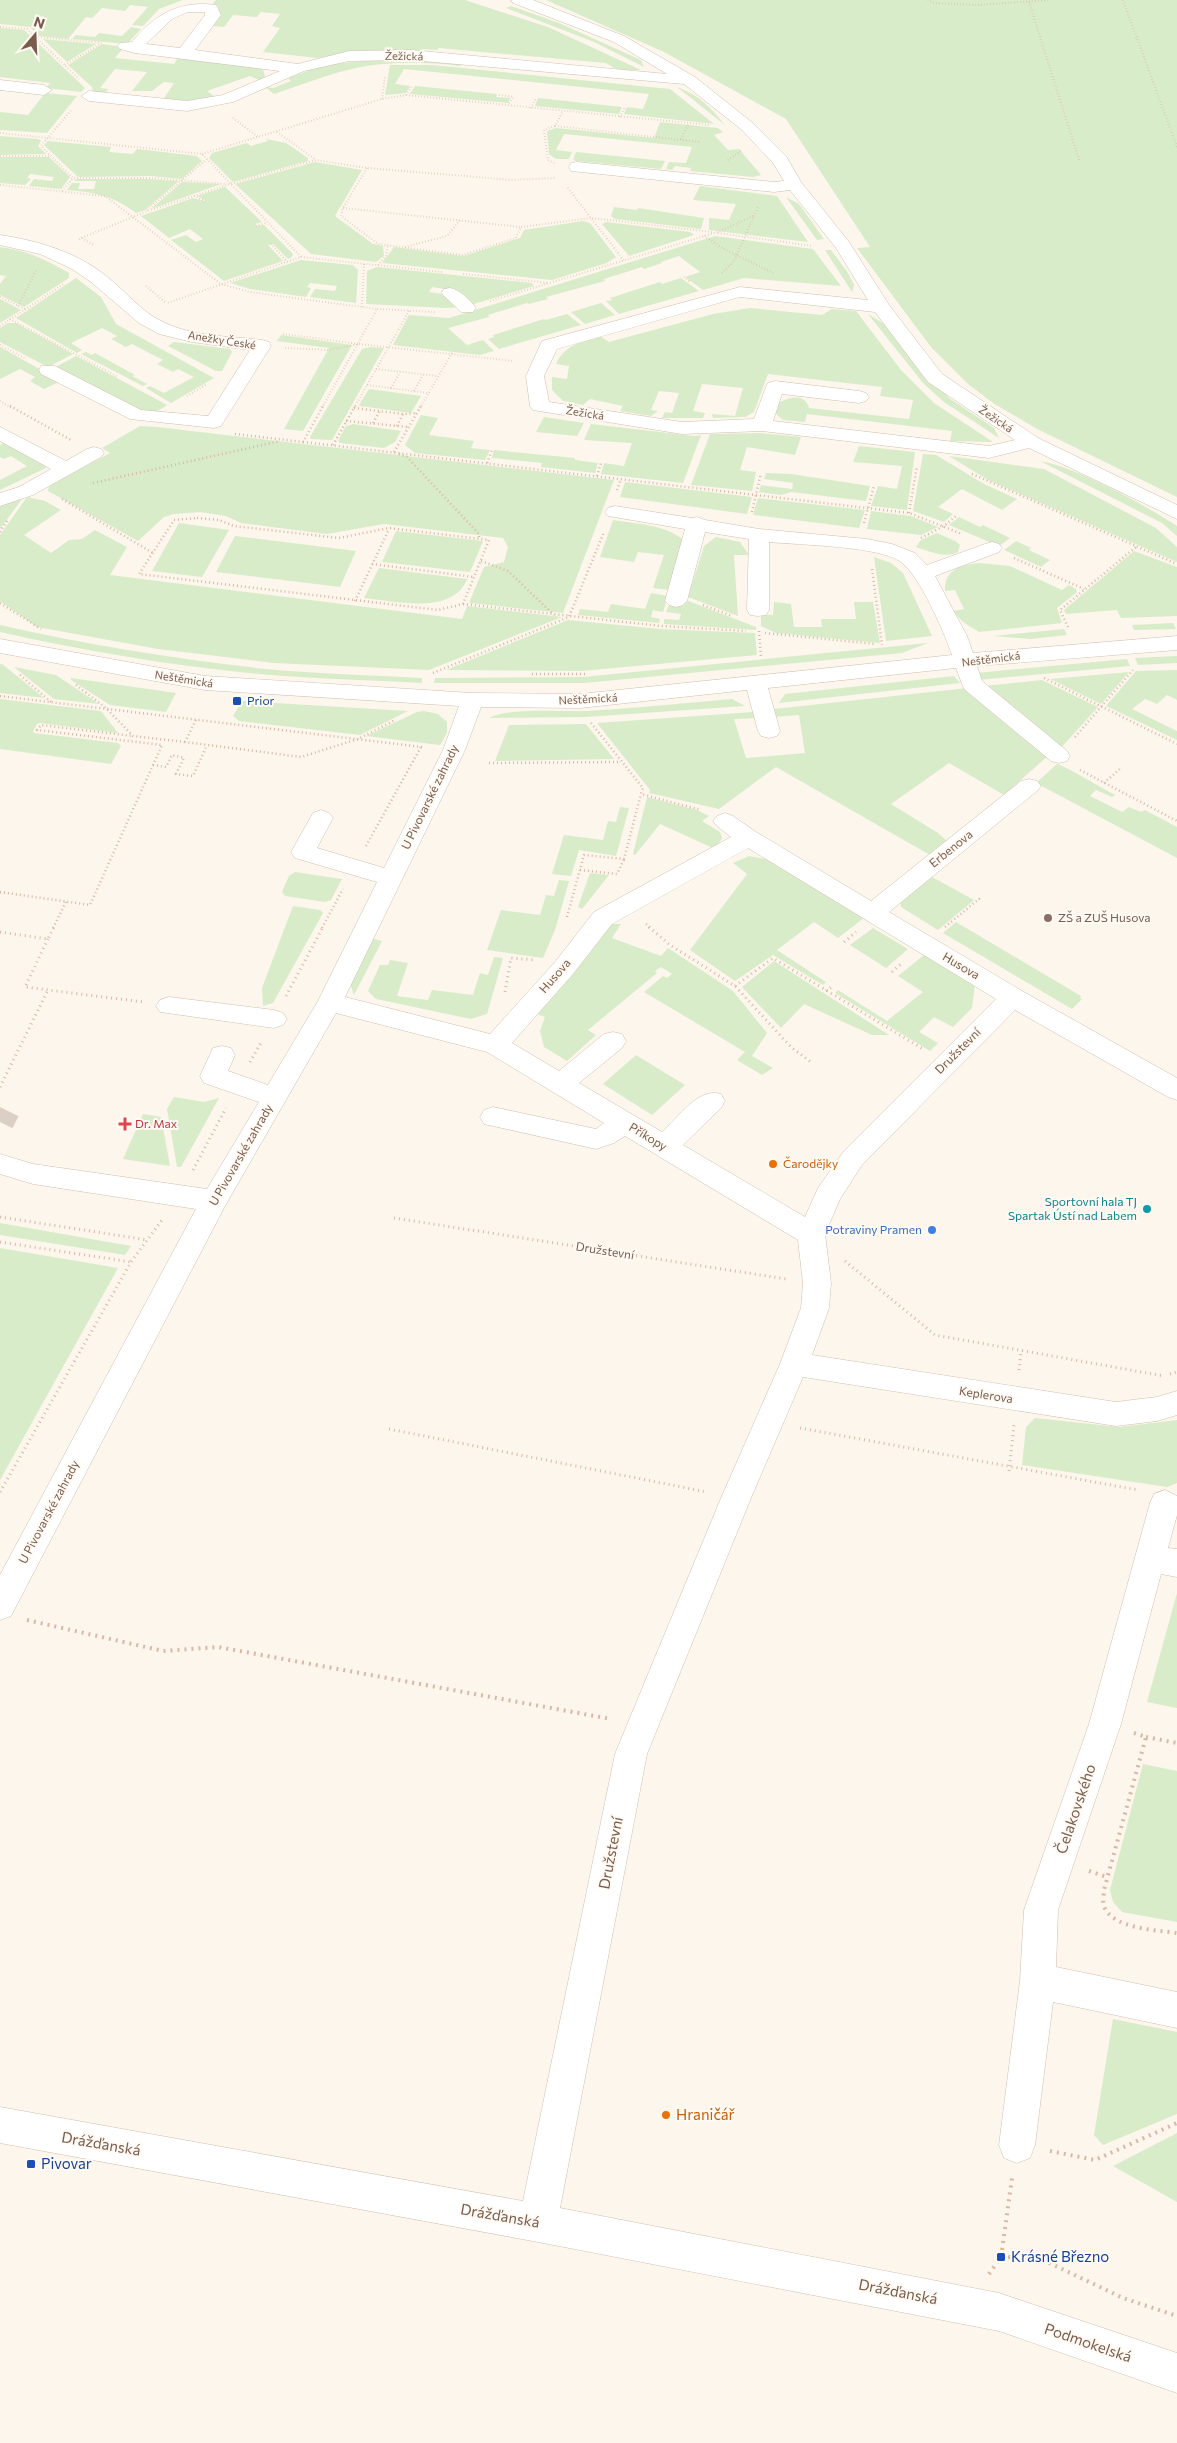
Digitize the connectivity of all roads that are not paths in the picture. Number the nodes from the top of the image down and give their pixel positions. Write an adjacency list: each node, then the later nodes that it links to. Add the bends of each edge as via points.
1 (518, 0): 4 (street, via 556,12 619,40)
2 (184, 54): 2 (street, Žežická, via 130,47 166,10 186,3 211,8 213,15); 3 (street, Žežická)
3 (299, 68): 4 (street, Žežická, via 349,56 411,55); 7 (street, Žežická, via 227,99 187,106)
4 (689, 80): 9 (street, Žežická, via 748,127 780,160)
5 (0, 85): 6 (street)
6 (44, 90)
7 (83, 93)
8 (577, 166): 9 (street, via 774,187)
9 (794, 184): 12 (street, Žežická, via 844,246)
10 (0, 240): 14 (street, Anežky České, via 28,244 40,257 89,272 154,324 187,335 262,346 214,422 137,415)
11 (450, 293): 13 (street)
12 (881, 307): 16 (street, Žežická, via 740,292 549,346 535,376 540,406 682,428); 18 (street, Žežická, via 935,378)
13 (467, 308)
14 (48, 370)
15 (859, 397): 16 (street, via 775,387)
16 (762, 425): 18 (street, Žežická, via 989,452)
17 (0, 433): 20 (street)
18 (1031, 442): 23 (street, Žežická)
19 (94, 452): 20 (street)
20 (66, 469): 21 (street, via 26,491)
21 (0, 500)
22 (615, 512): 24 (street)
23 (1177, 513)
24 (697, 523): 25 (street); 28 (street)
25 (759, 534): 27 (street, via 892,550 908,557); 29 (street)
26 (992, 548): 27 (street)
27 (923, 573): 32 (street)
28 (686, 601)
29 (749, 614)
30 (1177, 643): 32 (street, Neštěmická)
31 (0, 646): 34 (street, Neštěmická, via 205,684)
32 (966, 662): 33 (street, Neštěmická); 36 (street, via 972,684)
33 (756, 683): 34 (street, Neštěmická, via 580,701); 35 (street)
34 (472, 700): 41 (street, U Pivovarské zahrady, via 454,750)
35 (770, 731)
36 (1059, 756)
37 (1029, 786): 42 (street, Erbenova)
38 (321, 818): 41 (street, via 303,852)
39 (725, 821): 40 (street, Husova)
40 (748, 838): 42 (street, Husova); 48 (street, Husova, via 614,912)
41 (391, 878): 44 (street, U Pivovarské zahrady)
42 (873, 912): 43 (street, Husova)
43 (1013, 997): 51 (street, Husova); 59 (street, Družstevní, via 853,1158 828,1195)
44 (330, 1002): 48 (street, Příkopy); 52 (street, U Pivovarské zahrady)
45 (168, 1006): 46 (street)
46 (274, 1019)
47 (613, 1040): 50 (street)
48 (495, 1045): 50 (street, Příkopy)
49 (222, 1055): 52 (street, via 213,1076)
50 (561, 1084): 55 (street, Příkopy)
51 (1177, 1090)
52 (274, 1097): 58 (street, U Pivovarské zahrady)
53 (712, 1101): 56 (street)
54 (493, 1117): 55 (street, via 596,1139)
55 (624, 1123): 56 (street, Příkopy)
56 (664, 1147): 59 (street, Příkopy)
57 (0, 1164): 58 (street, via 33,1174)
58 (214, 1201): 64 (street, U Pivovarské zahrady)
59 (811, 1234): 60 (street, Družstevní, via 817,1284 815,1308)
60 (794, 1364): 61 (street, Keplerova, via 1116,1414 1156,1409); 69 (street, Družstevní, via 631,1754)
61 (1177, 1402)
62 (1166, 1503): 63 (street, Čelakovského)
63 (1164, 1561): 65 (street, Čelakovského, via 1041,1910)
64 (10, 1612)
65 (1038, 1981): 66 (street); 68 (street, Čelakovského)
66 (1177, 2010)
67 (0, 2125): 69 (street, Drážďanská)
68 (1017, 2145)
69 (538, 2223): 70 (street, Drážďanská)
70 (983, 2309): 71 (street, Podmokelská)
71 (1177, 2373)

